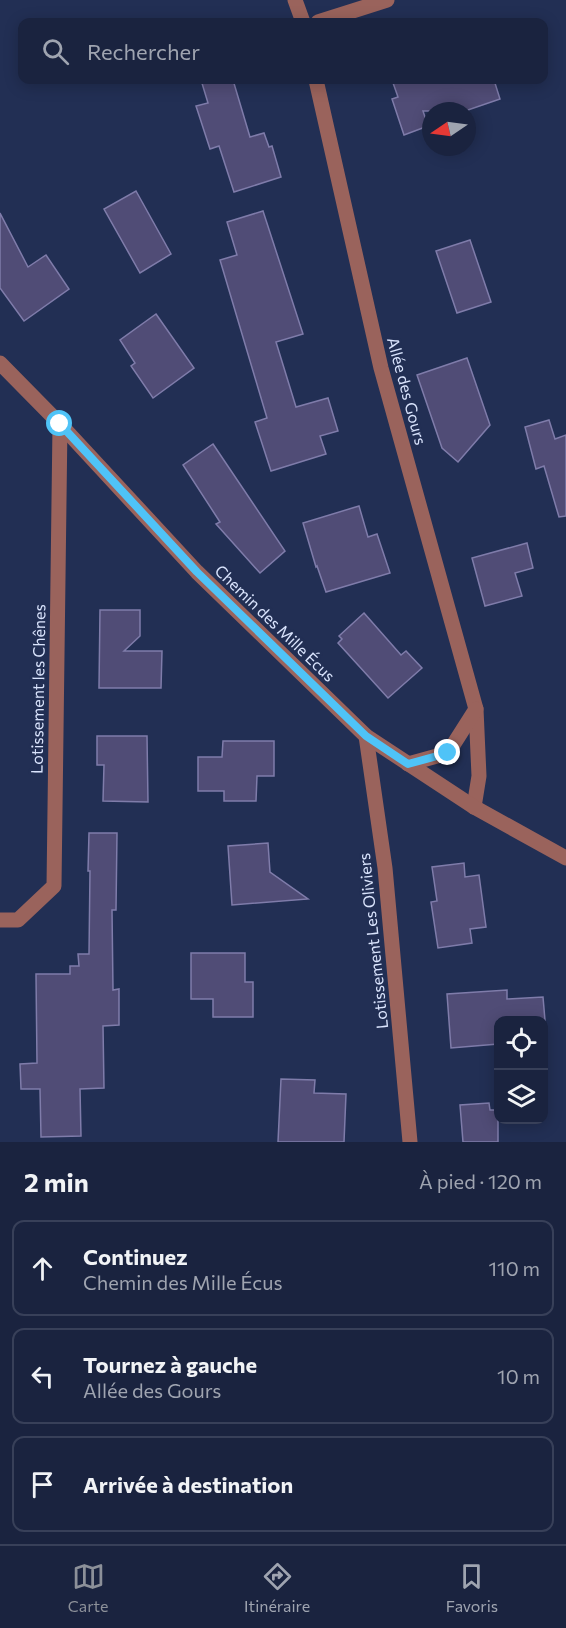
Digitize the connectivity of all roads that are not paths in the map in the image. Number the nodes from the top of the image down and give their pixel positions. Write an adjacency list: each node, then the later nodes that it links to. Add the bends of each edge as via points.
1 (295, 0): 3 (street)
2 (387, 0): 4 (street)
3 (302, 18)
4 (331, 18)
5 (317, 84): 8 (street, Allée des Gours, via 381,368)
6 (0, 363): 7 (street, Chemin des Mille Écus)
7 (60, 424): 9 (street, Chemin des Mille Écus, via 197,572); 13 (street, Lotissement les Chênes, via 54,886 18,920)
8 (476, 709): 10 (street, via 448,753); 11 (street, Allée des Gours, via 479,776)
9 (366, 736): 10 (street, Chemin des Mille Écus); 14 (street, Lotissement Les Oliviers, via 385,868)
10 (408, 764): 11 (street, Chemin des Mille Écus)
11 (474, 807): 12 (street, Chemin des Mille Écus)
12 (566, 858)
13 (0, 920)
14 (410, 1142)

